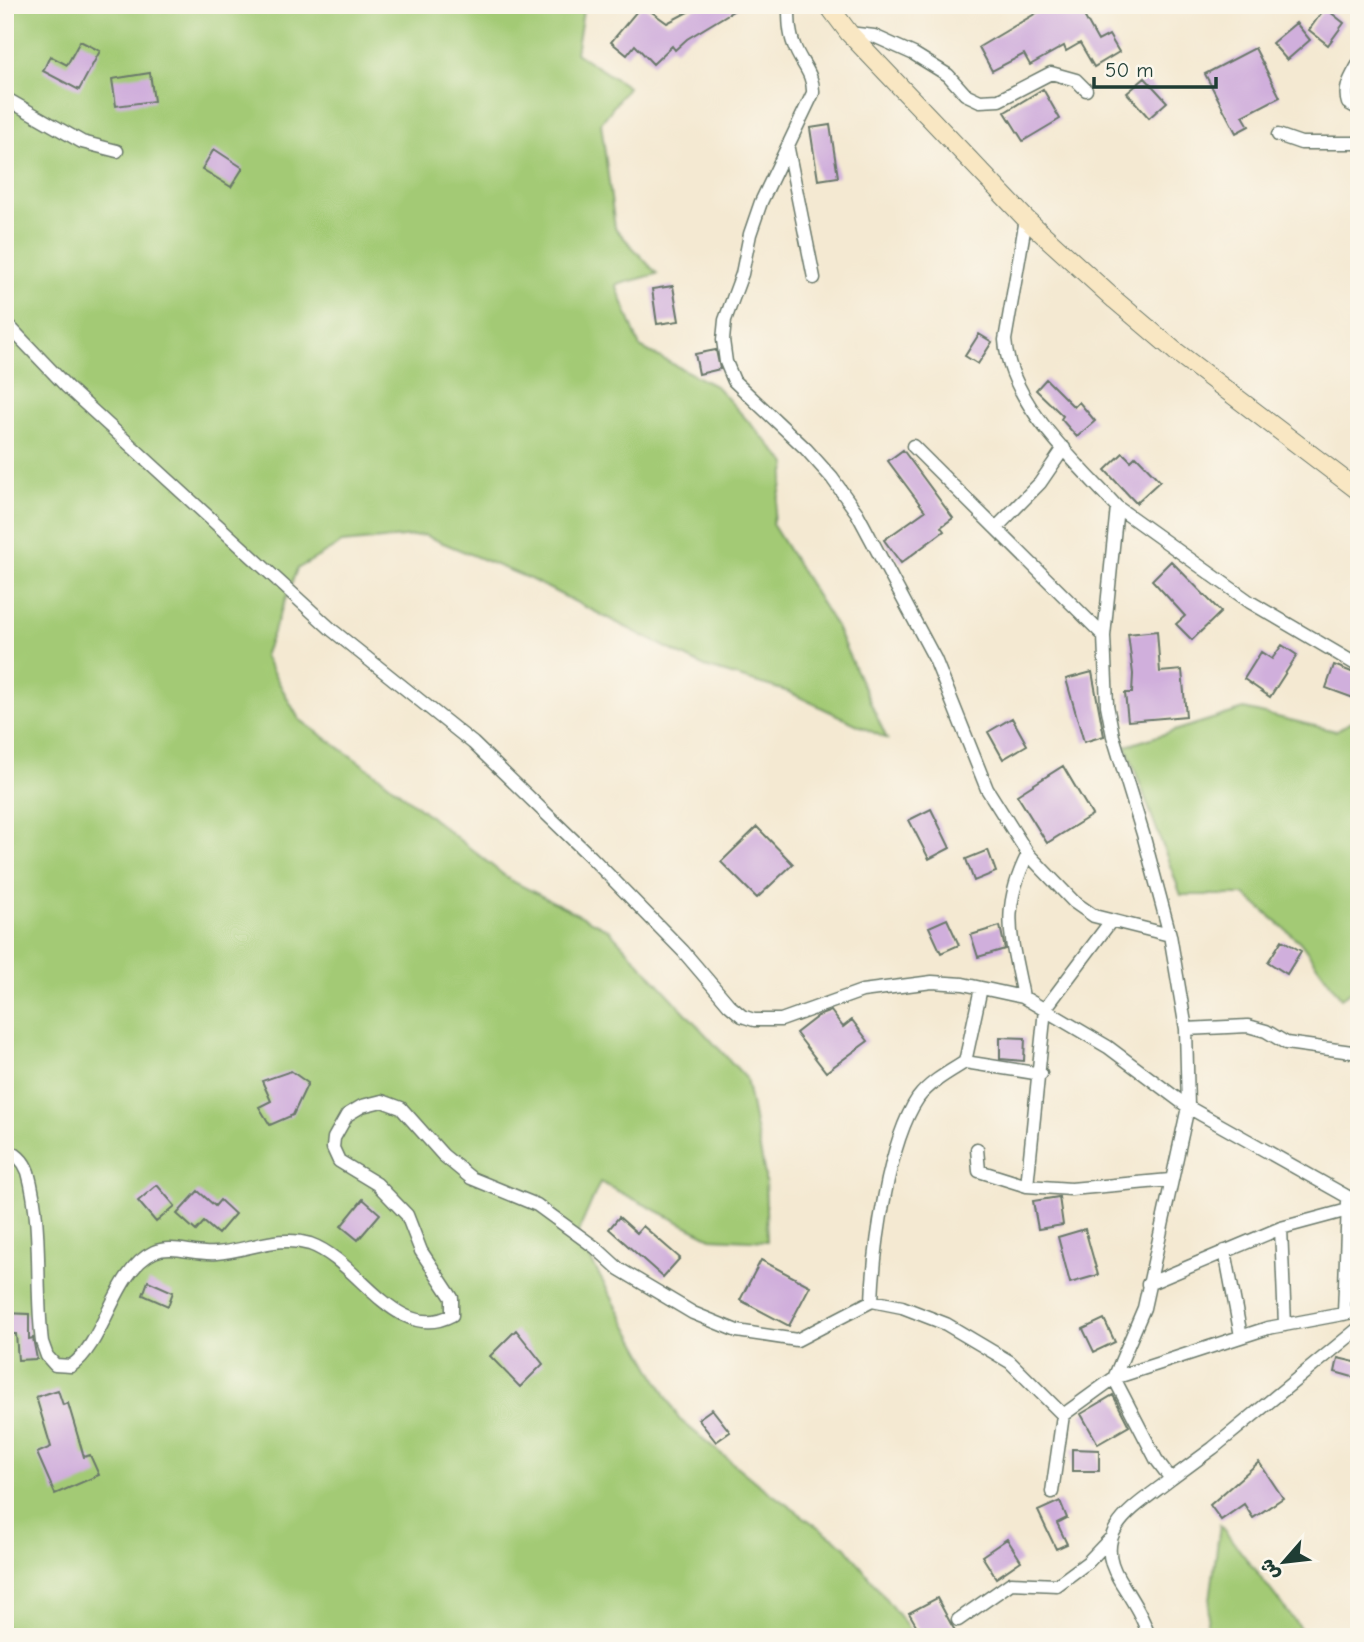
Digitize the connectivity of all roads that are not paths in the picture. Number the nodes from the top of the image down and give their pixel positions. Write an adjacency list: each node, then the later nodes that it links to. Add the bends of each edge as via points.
1 (789, 5): 10 (street, via 794,47 813,84)
2 (828, 5): 3 (street)
3 (849, 33): 5 (street, via 874,36 914,54 980,101 999,100 1051,73 1076,80); 12 (street)
4 (1359, 63): 7 (street, via 1346,95 1348,103)
5 (1086, 90)
6 (5, 99): 11 (street, via 82,142)
7 (1359, 109)
8 (1278, 135): 9 (street, via 1301,143)
9 (1359, 143)
10 (788, 149): 13 (street); 22 (street, via 750,234 725,320 726,362 734,381 806,449 857,513 935,659 987,789)
11 (117, 151)
12 (1026, 219): 16 (street, via 1006,354 1018,389); 17 (street, via 1175,351)
13 (814, 278)
14 (5, 323): 25 (street, via 67,387 332,631 474,743 591,857 742,1016 781,1020 862,991 910,984)
15 (913, 446): 19 (street)
16 (1065, 448): 18 (street); 19 (street, via 1040,483)
17 (1359, 491)
18 (1117, 507): 20 (street); 21 (street, via 1250,602)
19 (996, 528): 20 (street)
20 (1104, 636): 24 (street, via 1113,736)
21 (1359, 666)
22 (1028, 854): 23 (street, via 1074,902); 26 (street, via 1015,880 1009,914)
23 (1111, 921): 24 (street); 27 (street)
24 (1170, 935): 28 (street)
25 (981, 988): 26 (street); 30 (street)
26 (1023, 997): 27 (street)
27 (1045, 1009): 31 (street); 32 (street, via 1108,1047)
28 (1186, 1029): 29 (street, via 1248,1026 1286,1043); 32 (street)
29 (1359, 1053)
30 (965, 1062): 31 (street); 41 (street, via 919,1097 910,1114 894,1158 873,1264)
31 (1041, 1074): 36 (street)
32 (1188, 1107): 35 (street); 37 (street)
33 (977, 1149): 36 (street, via 979,1171)
34 (5, 1150): 41 (street, via 19,1157 27,1171 43,1342 55,1365 71,1366 85,1357 135,1267 150,1253 167,1247 214,1254 283,1239 309,1244 335,1256 392,1310 419,1321 439,1322 452,1315 452,1298 421,1251 407,1215 377,1184 340,1160 333,1148 347,1115 382,1101 401,1108 443,1155 471,1178 537,1205 655,1292 726,1327 797,1339)
35 (1170, 1180): 36 (street, via 1071,1189); 40 (street)
36 (1027, 1186)
37 (1352, 1202): 38 (street); 43 (street)
38 (1281, 1228): 39 (street); 44 (street)
39 (1225, 1251): 40 (street); 46 (street)
40 (1148, 1284): 47 (street, via 1138,1329)
41 (872, 1301): 48 (street, via 902,1307 981,1343 1010,1362)
42 (1359, 1311): 43 (street)
43 (1344, 1314): 44 (street)
44 (1285, 1325): 46 (street)
45 (1359, 1328): 49 (street)
46 (1241, 1336): 47 (street)
47 (1114, 1378): 48 (street); 49 (street)
48 (1063, 1415): 50 (street)
49 (1171, 1479): 51 (street, via 1121,1520)
50 (1052, 1492)
51 (1109, 1540): 52 (street, via 1057,1586 1012,1583); 53 (street, via 1111,1563)
52 (958, 1620)
53 (1149, 1637)

